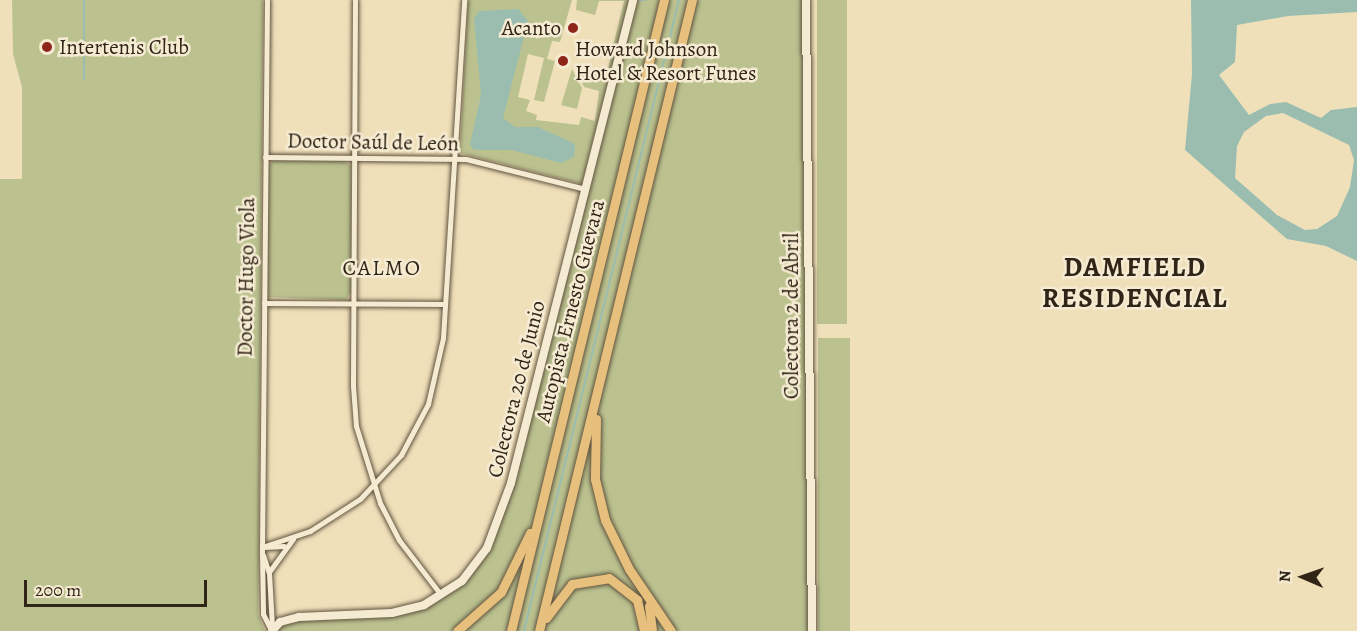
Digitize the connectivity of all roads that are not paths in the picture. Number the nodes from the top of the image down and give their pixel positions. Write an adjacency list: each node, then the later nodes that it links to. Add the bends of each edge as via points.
1 (267, 0): 8 (street, Doctor Hugo Viola)
2 (355, 0): 9 (street)
3 (464, 0): 10 (street)
4 (633, 0): 11 (main road, Colectora 20 de Junio)
5 (664, 0): 17 (highway, Autopista Ernesto Guevara)
6 (692, 0): 15 (highway, Autopista Ernesto Guevara)
7 (806, 0): 31 (main road, Colectora 2 de Abril)
8 (265, 157): 9 (street, Doctor Saúl de León); 12 (street, Doctor Hugo Viola)
9 (354, 158): 10 (street, Doctor Saúl de León); 13 (street)
10 (454, 158): 11 (street, Doctor Saúl de León); 14 (street)
11 (585, 189): 22 (main road, Colectora 20 de Junio, via 503,510 479,561)
12 (264, 303): 13 (street); 20 (street, Doctor Hugo Viola)
13 (353, 304): 14 (street); 16 (street, via 354,405)
14 (445, 304): 16 (street, via 441,358 428,404 401,455)
15 (596, 398): 23 (highway, via 597,491 610,533); 27 (highway, Autopista Ernesto Guevara)
16 (373, 486): 18 (street, via 342,512); 22 (street, via 399,540)
17 (544, 495): 25 (highway, via 501,592); 26 (highway, Autopista Ernesto Guevara)
18 (294, 538): 19 (street); 20 (street)
19 (286, 545): 20 (street); 21 (street)
20 (262, 550): 21 (street, Doctor Hugo Viola); 24 (street, Doctor Hugo Viola, via 263,614)
21 (269, 573): 24 (street, Doctor Hugo Viola)
22 (442, 597): 24 (main road, Colectora 20 de Junio, via 408,610 299,617)
23 (646, 598): 29 (highway); 30 (highway)
24 (272, 629)
25 (457, 631)
26 (511, 631)
27 (539, 631): 28 (highway, via 561,595 581,579 595,577 615,581 632,593 642,609)
28 (644, 631)
29 (652, 631)
30 (671, 631)
31 (812, 631)

